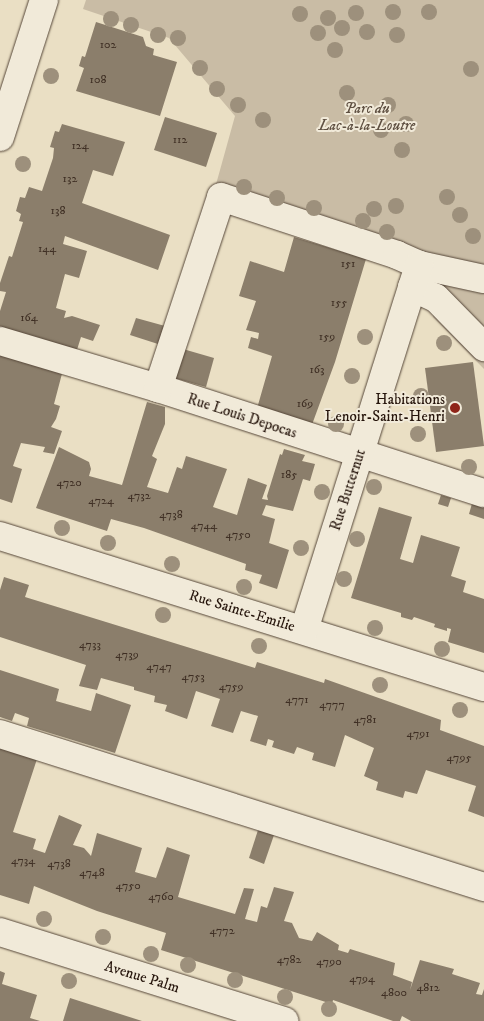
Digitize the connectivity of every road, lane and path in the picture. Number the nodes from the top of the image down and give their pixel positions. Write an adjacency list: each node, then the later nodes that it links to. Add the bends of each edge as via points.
1 (44, 0): 2 (street)
2 (0, 137)
3 (416, 276): 4 (street); 6 (street); 7 (street, via 397,255 221,196); 8 (street, Rue Butternut)
4 (484, 279)
5 (0, 341): 7 (street, Rue Louis Depocas)
6 (484, 347)
7 (158, 388): 8 (street, Rue Louis Depocas)
8 (359, 454): 9 (street, Rue Louis Depocas); 11 (street, Rue Butternut)
9 (484, 493)
10 (0, 536): 11 (street, Rue Sainte-Emilie)
11 (304, 630): 12 (street, Rue Sainte-Emilie)
12 (484, 688)
13 (0, 734): 14 (street)
14 (484, 887)
15 (0, 932): 16 (street, Avenue Palm)
16 (284, 1021)

